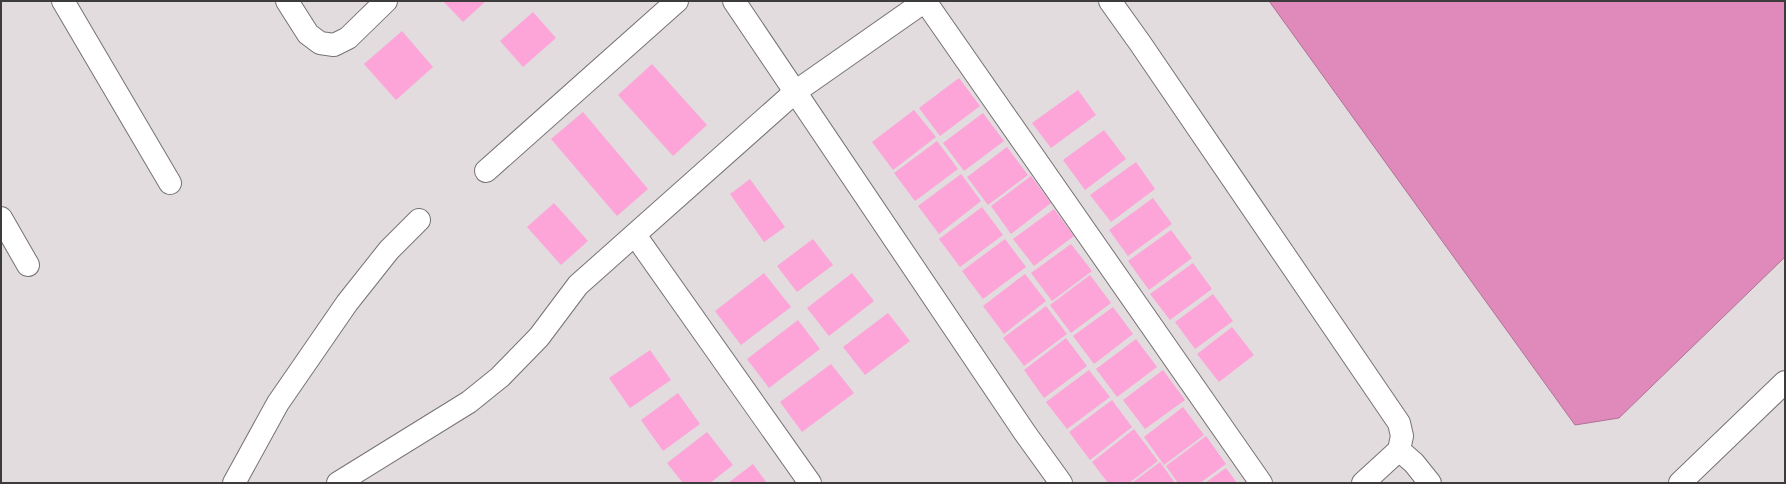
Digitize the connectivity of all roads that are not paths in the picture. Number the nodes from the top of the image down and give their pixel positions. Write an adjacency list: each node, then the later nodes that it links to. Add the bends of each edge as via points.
1 (63, 1): 10 (street)
2 (287, 1): 3 (street, via 308,34 320,42 334,45 348,38)
3 (386, 1)
4 (677, 1): 9 (street)
5 (734, 1): 8 (street)
6 (925, 1): 8 (street); 21 (street)
7 (1110, 1): 16 (street, via 1389,405 1400,423 1402,436)
8 (795, 92): 13 (street); 20 (street)
9 (486, 171)
10 (170, 183)
11 (1, 218): 14 (street)
12 (419, 220): 17 (street, via 388,250 347,303 278,403)
13 (635, 234): 18 (street, via 578,285 539,337 500,377 469,402); 19 (street)
14 (28, 265)
15 (1785, 382): 24 (street)
16 (1399, 450): 22 (street); 23 (street, via 1414,463)
17 (234, 483)
18 (338, 483)
19 (810, 483)
20 (1061, 483)
21 (1261, 483)
22 (1363, 483)
23 (1430, 483)
24 (1680, 483)

